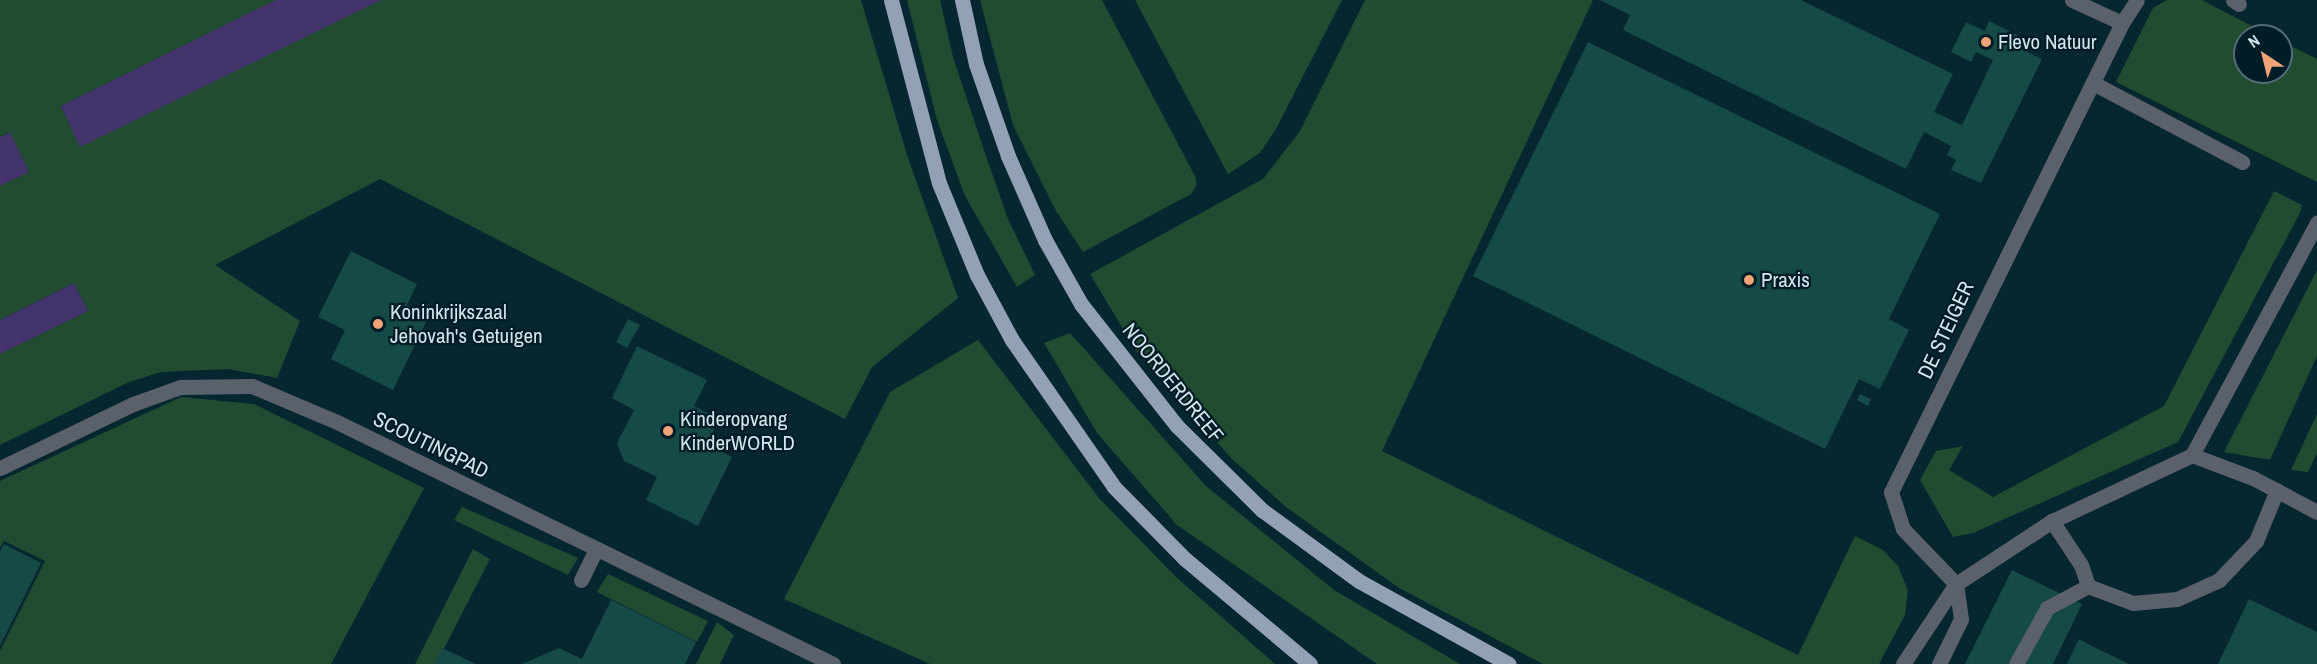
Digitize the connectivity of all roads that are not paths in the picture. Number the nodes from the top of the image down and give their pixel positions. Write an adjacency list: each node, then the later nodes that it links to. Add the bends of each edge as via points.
1 (891, 0): 19 (main road, via 939,183 977,275 1012,340 1114,487 1185,558)
2 (962, 0): 20 (main road, NOORDERDREEF, via 976,64 1004,146 1045,240 1081,304 1178,426 1262,510 1359,581)
3 (2072, 0): 5 (street)
4 (2137, 0): 5 (street, DE STEIGER)
5 (2122, 23): 6 (street, DE STEIGER)
6 (2093, 83): 7 (street); 16 (street, DE STEIGER, via 1891,492 1903,529)
7 (2242, 162)
8 (2317, 223): 9 (street)
9 (2192, 455): 11 (street); 13 (street)
10 (0, 468): 14 (street, SCOUTINGPAD, via 133,404 180,387 252,386)
11 (2277, 490): 12 (street); 17 (street, via 2256,541 2219,580 2177,599 2133,603)
12 (2317, 512)
13 (2052, 522): 16 (street); 17 (street, via 2081,565)
14 (596, 549): 15 (street); 18 (street, SCOUTINGPAD)
15 (581, 580)
16 (1956, 584): 21 (street); 22 (street, via 1961,619)
17 (2088, 586): 23 (street, via 2047,608)
18 (833, 664)
19 (1310, 664)
20 (1509, 664)
21 (1904, 664)
22 (1939, 664)
23 (2016, 664)

